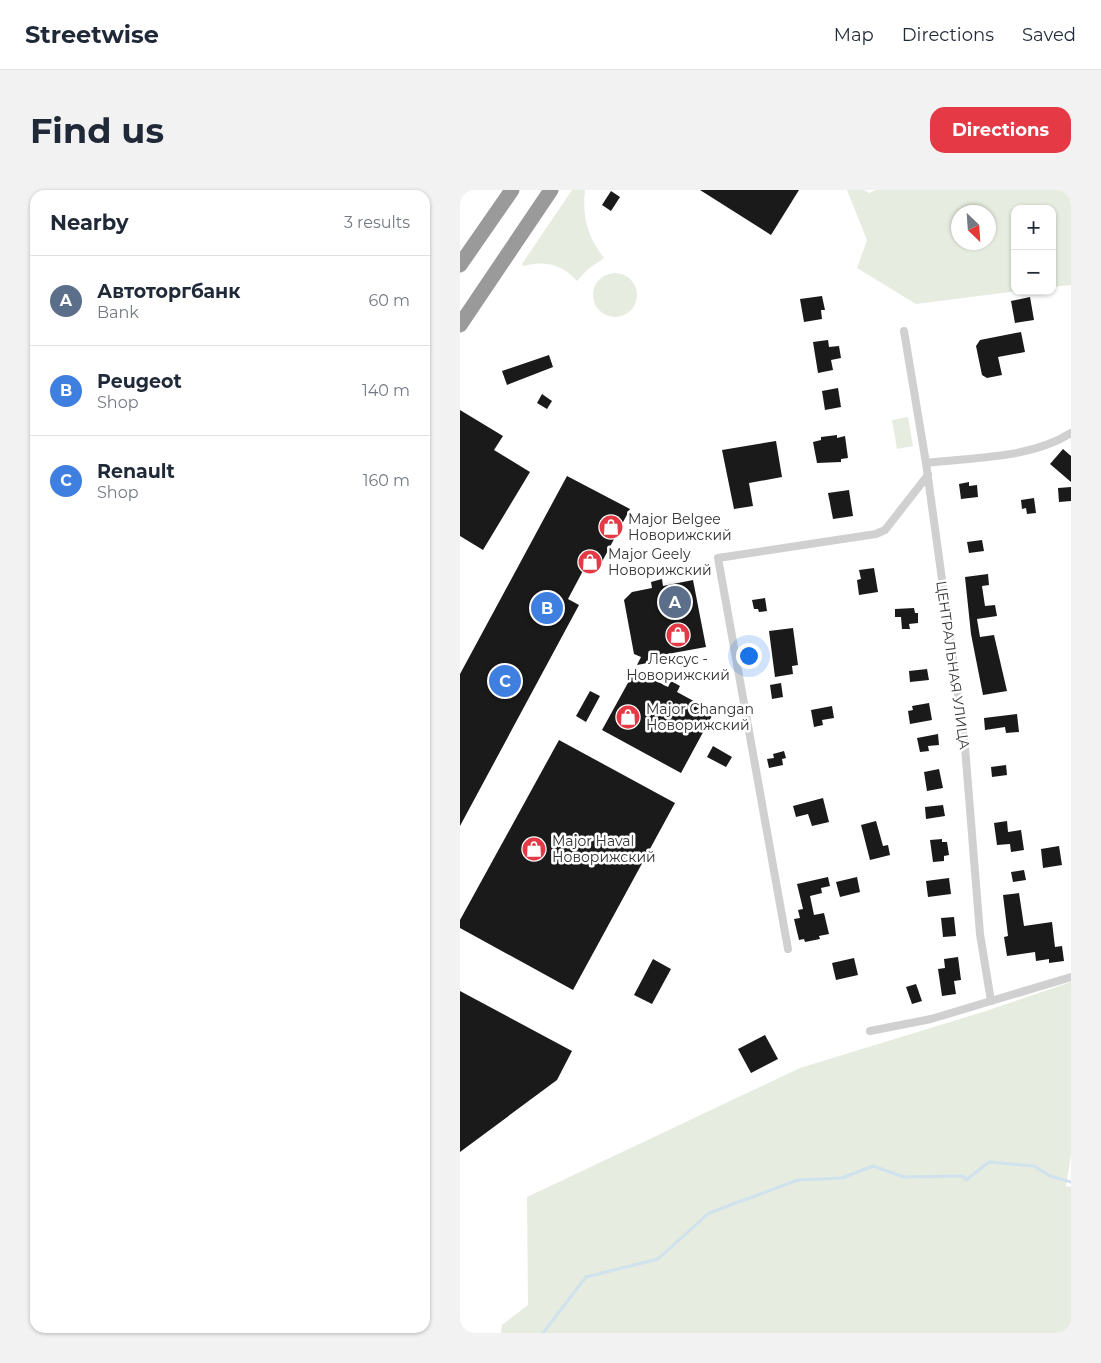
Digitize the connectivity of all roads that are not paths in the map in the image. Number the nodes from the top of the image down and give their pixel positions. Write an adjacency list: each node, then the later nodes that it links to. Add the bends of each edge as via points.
1 (512, 190): 3 (highway)
2 (551, 190): 4 (highway)
3 (460, 265)
4 (460, 325)
5 (904, 331): 7 (street, ЦЕНТРАЛЬНАЯ УЛИЦА)
6 (1071, 433): 7 (street, via 1019,452)
7 (926, 463): 8 (street, ЦЕНТРАЛЬНАЯ УЛИЦА)
8 (928, 475): 9 (street, via 885,530 876,534 718,558); 11 (street, ЦЕНТРАЛЬНАЯ УЛИЦА, via 965,747 980,934)
9 (788, 949)
10 (1071, 977): 11 (street)
11 (991, 1001): 12 (street, via 931,1019)
12 (870, 1031)

